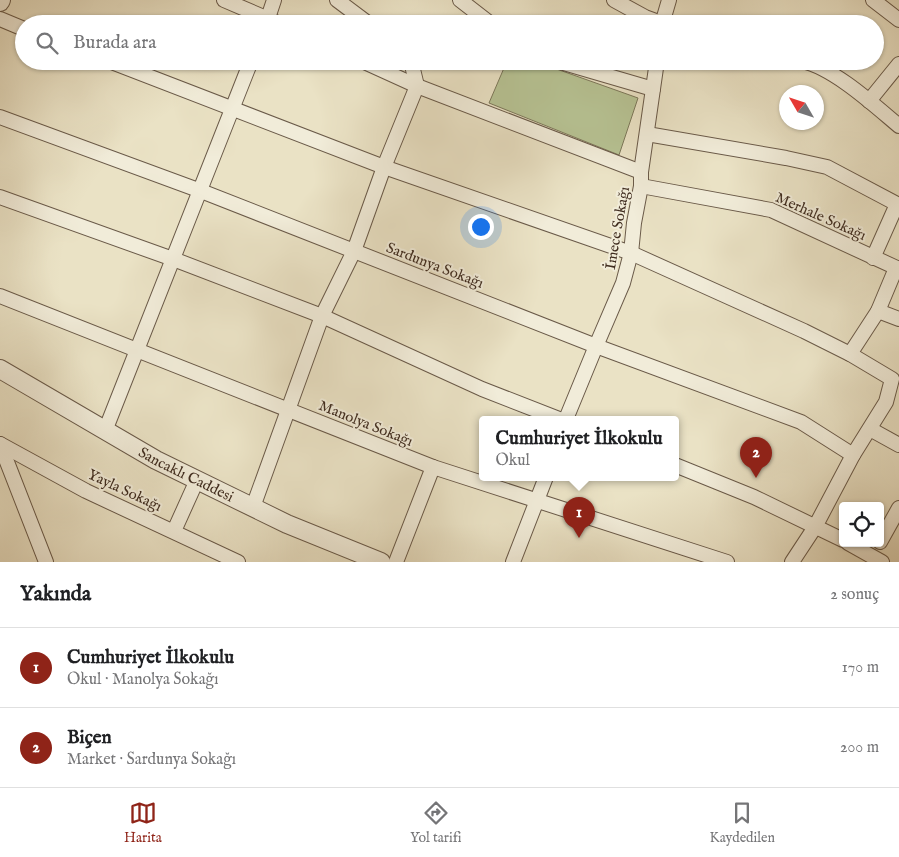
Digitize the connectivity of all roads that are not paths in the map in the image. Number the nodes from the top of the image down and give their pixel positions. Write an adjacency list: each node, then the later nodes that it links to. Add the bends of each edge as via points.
1 (224, 0): 8 (street)
2 (274, 0): 9 (street)
3 (337, 0): 10 (street)
4 (460, 0): 11 (street)
5 (614, 0): 12 (street)
6 (669, 0): 13 (street)
7 (873, 0): 15 (street)
8 (256, 15)
9 (272, 15)
10 (357, 15)
11 (479, 15)
12 (643, 15)
13 (665, 15)
14 (0, 20): 16 (street)
15 (899, 20)
16 (15, 26)
17 (899, 64): 27 (street)
18 (132, 70): 28 (street)
19 (248, 70): 28 (street)
20 (382, 70): 25 (street, Merhale Sokağı)
21 (413, 70): 25 (street)
22 (588, 70): 26 (street)
23 (656, 70): 26 (street, İmece Sokağı)
24 (823, 70): 27 (street)
25 (417, 86): 32 (street); 33 (street, Merhale Sokağı)
26 (653, 89): 31 (street, İmece Sokağı)
27 (869, 101): 30 (street)
28 (233, 109): 32 (street); 34 (street)
29 (0, 117): 34 (street, Sardunya Sokağı)
30 (899, 126)
31 (647, 134): 33 (street, İmece Sokağı); 38 (street, via 827,167 897,204)
32 (384, 167): 36 (street); 37 (street)
33 (641, 179): 37 (street, İmece Sokağı); 38 (street, Merhale Sokağı, via 771,210)
34 (201, 191): 36 (street, Sardunya Sokağı); 39 (street)
35 (0, 197): 39 (street)
36 (354, 251): 43 (street); 45 (street, Sardunya Sokağı)
37 (631, 254): 45 (street, İmece Sokağı, via 623,283); 47 (street)
38 (873, 258): 40 (street, Merhale Sokağı)
39 (173, 259): 43 (street); 46 (street)
40 (898, 269): 42 (street, Merhale Sokağı)
41 (0, 296): 46 (street, Manolya Sokağı)
42 (878, 311): 44 (street); 47 (street, Merhale Sokağı)
43 (322, 316): 49 (street); 50 (street, via 482,389)
44 (899, 320)
45 (596, 346): 51 (street, İmece Sokağı); 56 (street, Sardunya Sokağı, via 801,422)
46 (137, 350): 49 (street, Manolya Sokağı); 53 (street)
47 (850, 354): 52 (street, via 892,379 886,402)
48 (0, 369): 53 (street, Sancaklı Caddesi)
49 (290, 410): 57 (street, Manolya Sokağı); 64 (street)
50 (551, 416)
51 (567, 416)
52 (870, 429): 55 (street); 56 (street)
53 (105, 431): 59 (street, Sancaklı Caddesi)
54 (0, 444): 67 (street, Yayla Sokağı, via 86,491); 73 (street)
55 (899, 445)
56 (853, 455): 66 (street)
57 (433, 466): 60 (street, Manolya Sokağı); 76 (street)
58 (679, 467): 66 (street, via 754,497)
59 (197, 480): 64 (street, Sancaklı Caddesi); 67 (street)
60 (479, 481)
61 (479, 481): 63 (street, Manolya Sokağı)
62 (545, 481): 63 (street)
63 (538, 500): 77 (street); 78 (street, Manolya Sokağı)
64 (253, 507): 75 (street, Sancaklı Caddesi)
65 (899, 508): 68 (street)
66 (815, 527): 69 (street); 79 (street)
67 (174, 531): 74 (street, Yayla Sokağı)
68 (884, 535)
69 (839, 538)
70 (854, 547): 72 (street)
71 (878, 547): 72 (street)
72 (874, 560)
73 (46, 562)
74 (238, 562)
75 (381, 562)
76 (396, 562)
77 (513, 562)
78 (727, 562)
79 (792, 562)

